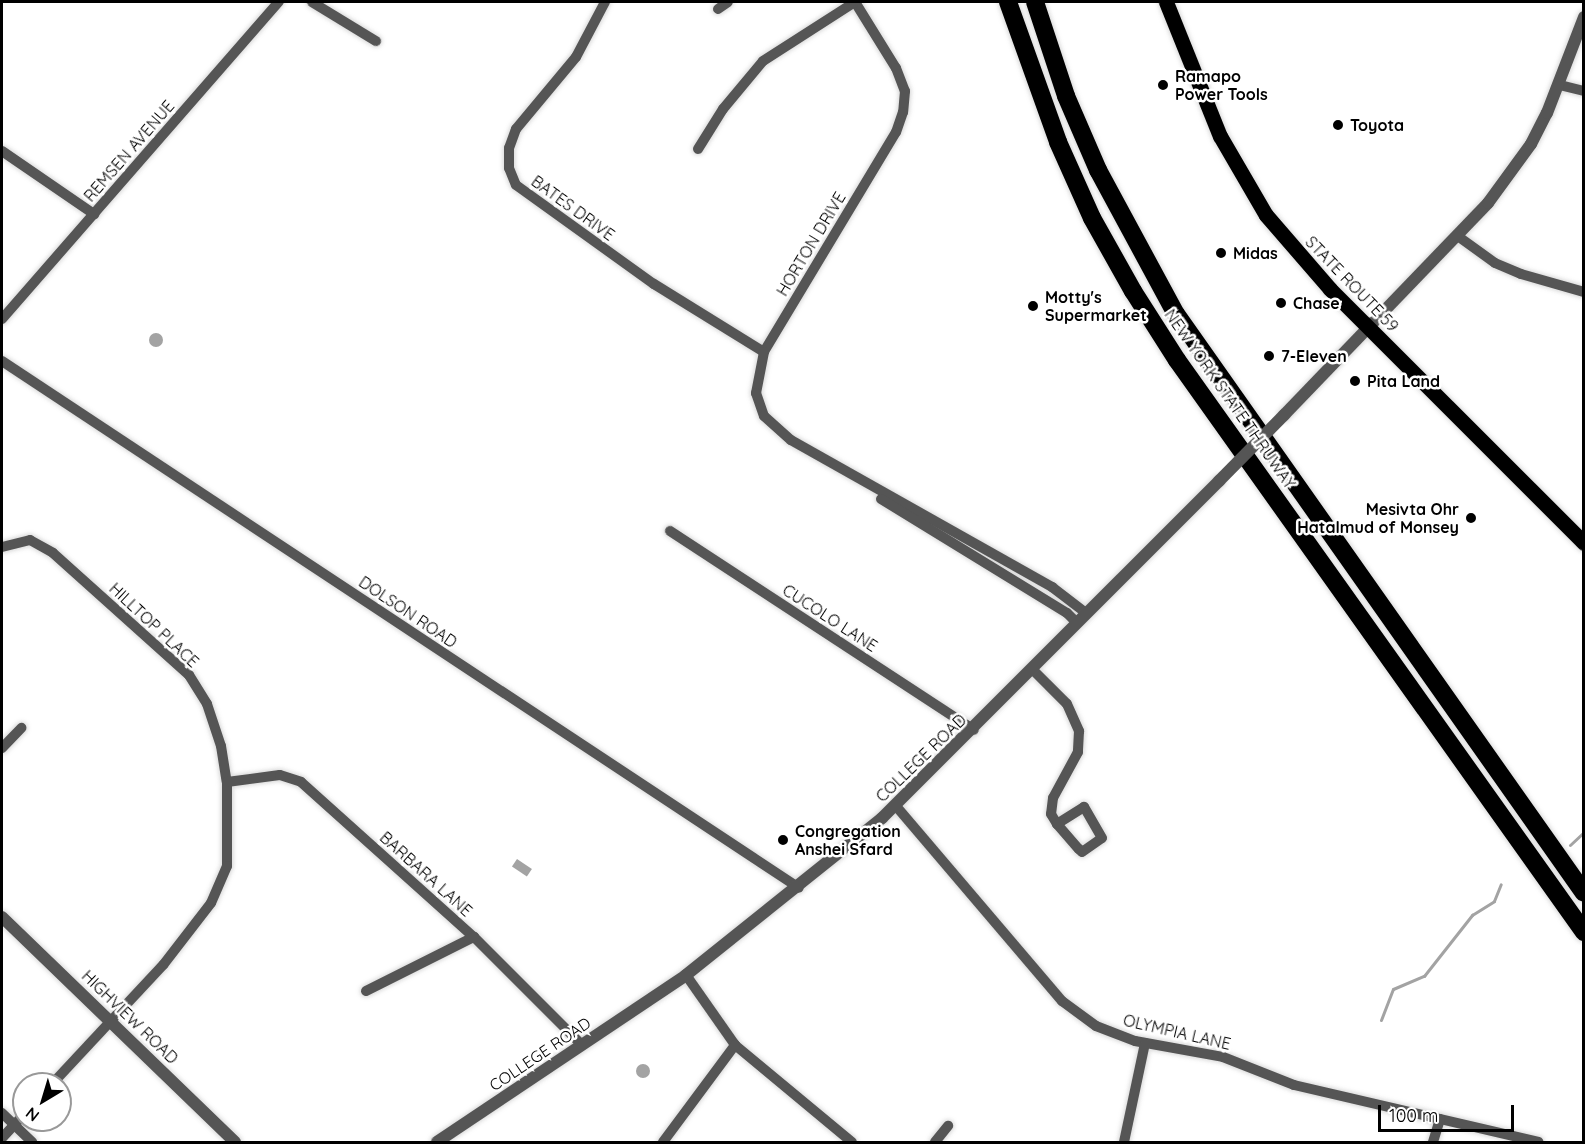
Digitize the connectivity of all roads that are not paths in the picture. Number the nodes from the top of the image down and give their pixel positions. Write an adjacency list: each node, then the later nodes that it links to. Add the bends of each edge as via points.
1 (279, 2): 16 (street, REMSEN AVENUE)
2 (312, 2): 11 (street)
3 (605, 2): 21 (street, BATES DRIVE, via 576,57 516,129 509,148 509,168 516,185 654,284)
4 (728, 2): 9 (street)
5 (855, 2): 14 (street, via 763,60 723,109); 21 (street, HORTON DRIVE, via 896,68 905,91 903,112 896,132)
6 (1008, 2): 39 (highway, NEW YORK STATE THRUWAY, via 1058,142 1092,218 1132,291)
7 (1035, 2): 37 (highway, NEW YORK STATE THRUWAY, via 1066,96 1098,170 1176,314)
8 (1166, 2): 20 (main road, STATE ROUTE 59, via 1239,175 1298,256)
9 (718, 9)
10 (1584, 17): 12 (street, COLLEGE ROAD)
11 (376, 41)
12 (1560, 85): 13 (street); 17 (street, COLLEGE ROAD, via 1531,144)
13 (1584, 92)
14 (698, 149)
15 (2, 151): 16 (street)
16 (94, 214): 19 (street, REMSEN AVENUE)
17 (1459, 237): 18 (street, via 1495,263); 20 (street, COLLEGE ROAD)
18 (1584, 292)
19 (2, 319)
20 (1370, 330): 25 (main road, STATE ROUTE 59); 27 (street, COLLEGE ROAD, bridge)
21 (764, 352): 23 (street, HORTON DRIVE, via 756,393 764,416 782,435)
22 (2, 361): 36 (street, DOLSON ROAD)
23 (847, 474): 27 (street, HORTON DRIVE, via 1052,588); 28 (street, HORTON DRIVE, via 898,511 1067,613)
24 (670, 531): 31 (street, CUCOLO LANE)
25 (1584, 543)
26 (2, 547): 33 (street, HILLTOP PLACE, via 30,540 53,553 189,675 207,704 221,746)
27 (1086, 614): 28 (street, COLLEGE ROAD)
28 (1077, 623): 29 (street, COLLEGE ROAD)
29 (1032, 669): 31 (street, COLLEGE ROAD); 35 (street, via 1067,704 1079,731 1078,752 1051,804 1051,814)
30 (21, 728): 32 (street)
31 (974, 730): 34 (street, COLLEGE ROAD)
32 (2, 748)
33 (227, 782): 40 (street, BARBARA LANE, via 280,775 301,782); 43 (street, HILLTOP PLACE, via 227,866 211,903 163,965)
34 (896, 806): 36 (street, COLLEGE ROAD); 44 (street, OLYMPIA LANE, via 1062,1001 1096,1026)
35 (1058, 824)
36 (799, 888): 41 (street, COLLEGE ROAD)
37 (1584, 893)
38 (2, 917): 43 (street, HIGHVIEW ROAD)
39 (1584, 932)
40 (474, 937): 42 (street); 45 (street, BARBARA LANE)
41 (686, 975): 45 (street, COLLEGE ROAD); 46 (street)
42 (366, 991)
43 (110, 1020): 47 (street, HILLTOP PLACE); 52 (street, HIGHVIEW ROAD)
44 (1145, 1043): 48 (street, OLYMPIA LANE, via 1223,1057 1294,1084); 57 (street)
45 (582, 1045): 53 (street, COLLEGE ROAD)
46 (735, 1046): 54 (street); 55 (street)
47 (63, 1072)
48 (1440, 1119): 58 (street); 59 (street, OLYMPIA LANE)
49 (948, 1126): 56 (street)
50 (22, 1132): 51 (street)
51 (32, 1143)
52 (235, 1143)
53 (437, 1143)
54 (663, 1143)
55 (852, 1143)
56 (935, 1143)
57 (1124, 1143)
58 (1433, 1143)
59 (1538, 1143)

